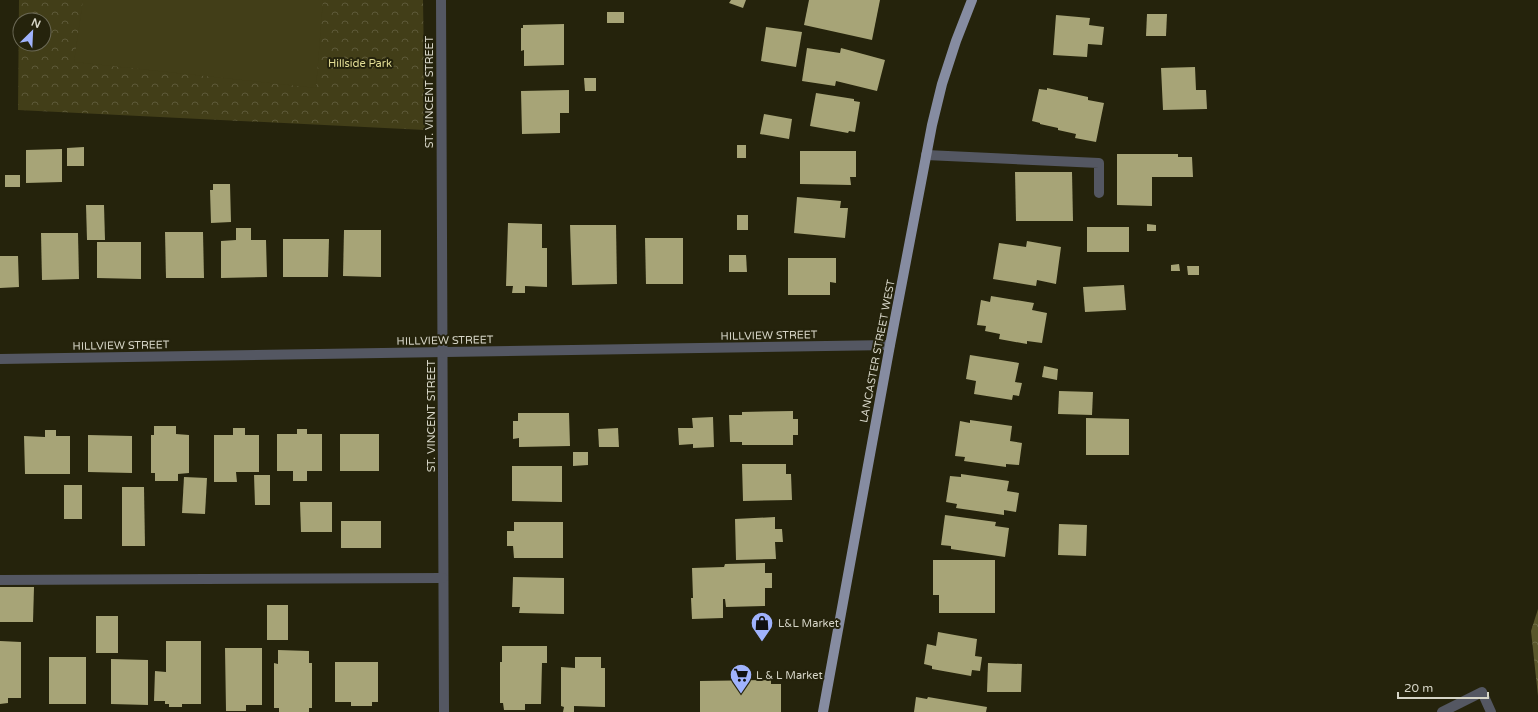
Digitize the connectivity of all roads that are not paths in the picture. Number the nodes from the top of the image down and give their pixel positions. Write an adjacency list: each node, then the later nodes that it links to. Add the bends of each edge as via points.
1 (441, 0): 6 (street, ST. VINCENT STREET)
2 (972, 0): 3 (main road, LANCASTER STREET WEST, via 942,84)
3 (926, 155): 4 (street, via 1099,163); 5 (main road, LANCASTER STREET WEST)
4 (1099, 193)
5 (890, 346): 6 (street, HILLVIEW STREET); 11 (main road, LANCASTER STREET WEST)
6 (443, 352): 7 (street, HILLVIEW STREET); 8 (street, ST. VINCENT STREET)
7 (0, 359)
8 (443, 578): 9 (street); 10 (street, ST. VINCENT STREET)
9 (0, 580)
10 (444, 712)
11 (823, 712)
12 (1442, 712): 13 (street, via 1482,692)
13 (1491, 712)

